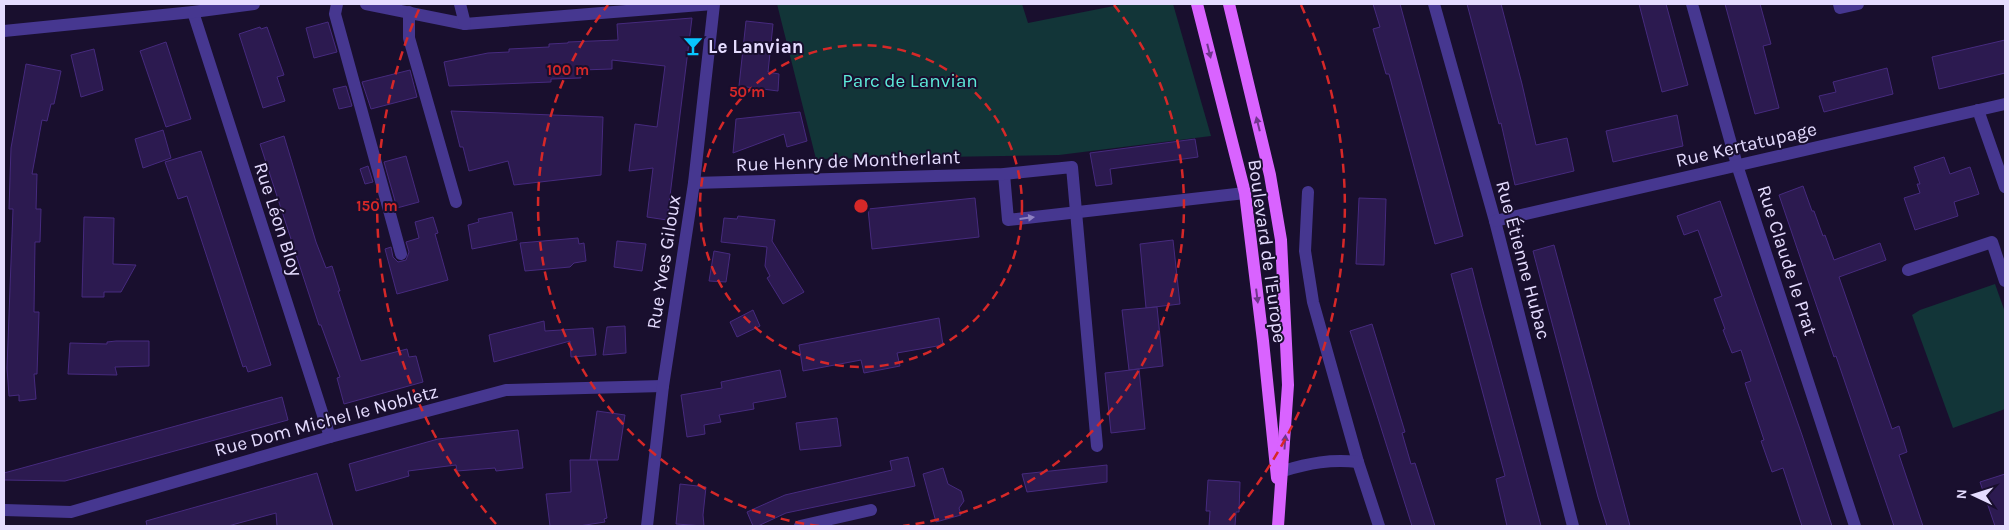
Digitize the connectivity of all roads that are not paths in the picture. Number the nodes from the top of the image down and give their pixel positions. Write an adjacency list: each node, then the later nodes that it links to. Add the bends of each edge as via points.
1 (254, 4): 12 (street)
2 (336, 4): 27 (street, via 335,14)
3 (366, 4): 13 (street)
4 (460, 4): 14 (street)
5 (714, 4): 14 (street); 20 (street, Rue Yves Giloux)
6 (1197, 4): 23 (main road, Boulevard de l'Europe, one-way to 23)
7 (1229, 4): 34 (main road, Boulevard de l'Europe, one-way to 7, via 1288,385 1281,240 1270,174)
8 (1434, 4): 26 (street, Rue Étienne Hubac)
9 (1692, 4): 18 (street, Rue Claude le Prat)
10 (1839, 4): 11 (street, via 1840,8)
11 (1858, 4)
12 (193, 12): 15 (street); 31 (street, Rue Léon Bloy)
13 (409, 12): 14 (street); 24 (street, via 409,38)
14 (465, 24)
15 (4, 31)
16 (2005, 104): 17 (street, Rue Kertatupage)
17 (1978, 110): 18 (street, Rue Kertatupage); 21 (street)
18 (1737, 166): 26 (street, Rue Kertatupage); 43 (street, Rue Claude le Prat)
19 (1004, 174): 20 (street, Rue Henry de Montherlant); 25 (street, Rue Henry de Montherlant, via 1072,167); 25 (street, one-way to 25, via 1008,220)
20 (694, 183): 30 (street, Rue Yves Giloux)
21 (2005, 187)
22 (1308, 192): 33 (street, via 1305,251 1313,302)
23 (1245, 193): 25 (street); 35 (main road, Boulevard de l'Europe, one-way to 35)
24 (456, 202)
25 (1077, 212): 32 (street, Rue Henry de Montherlant)
26 (1495, 221): 42 (street, Rue Étienne Hubac)
27 (401, 254)
28 (1908, 270): 29 (street, via 1992,242)
29 (2005, 281)
30 (663, 386): 31 (street, Rue Dom Michel le Nobletz, via 506,390); 38 (street, Rue Yves Giloux)
31 (330, 437): 36 (street, Rue Dom Michel le Nobletz, via 71,512)
32 (1097, 446)
33 (1358, 462): 34 (street, via 1336,460); 41 (street)
34 (1283, 471): 35 (main road, Boulevard de l'Europe)
35 (1280, 508): 40 (main road, Boulevard de l'Europe)
36 (4, 510)
37 (871, 510): 39 (street)
38 (647, 526)
39 (800, 526)
40 (1278, 526)
41 (1379, 526)
42 (1573, 526)
43 (1855, 526)

